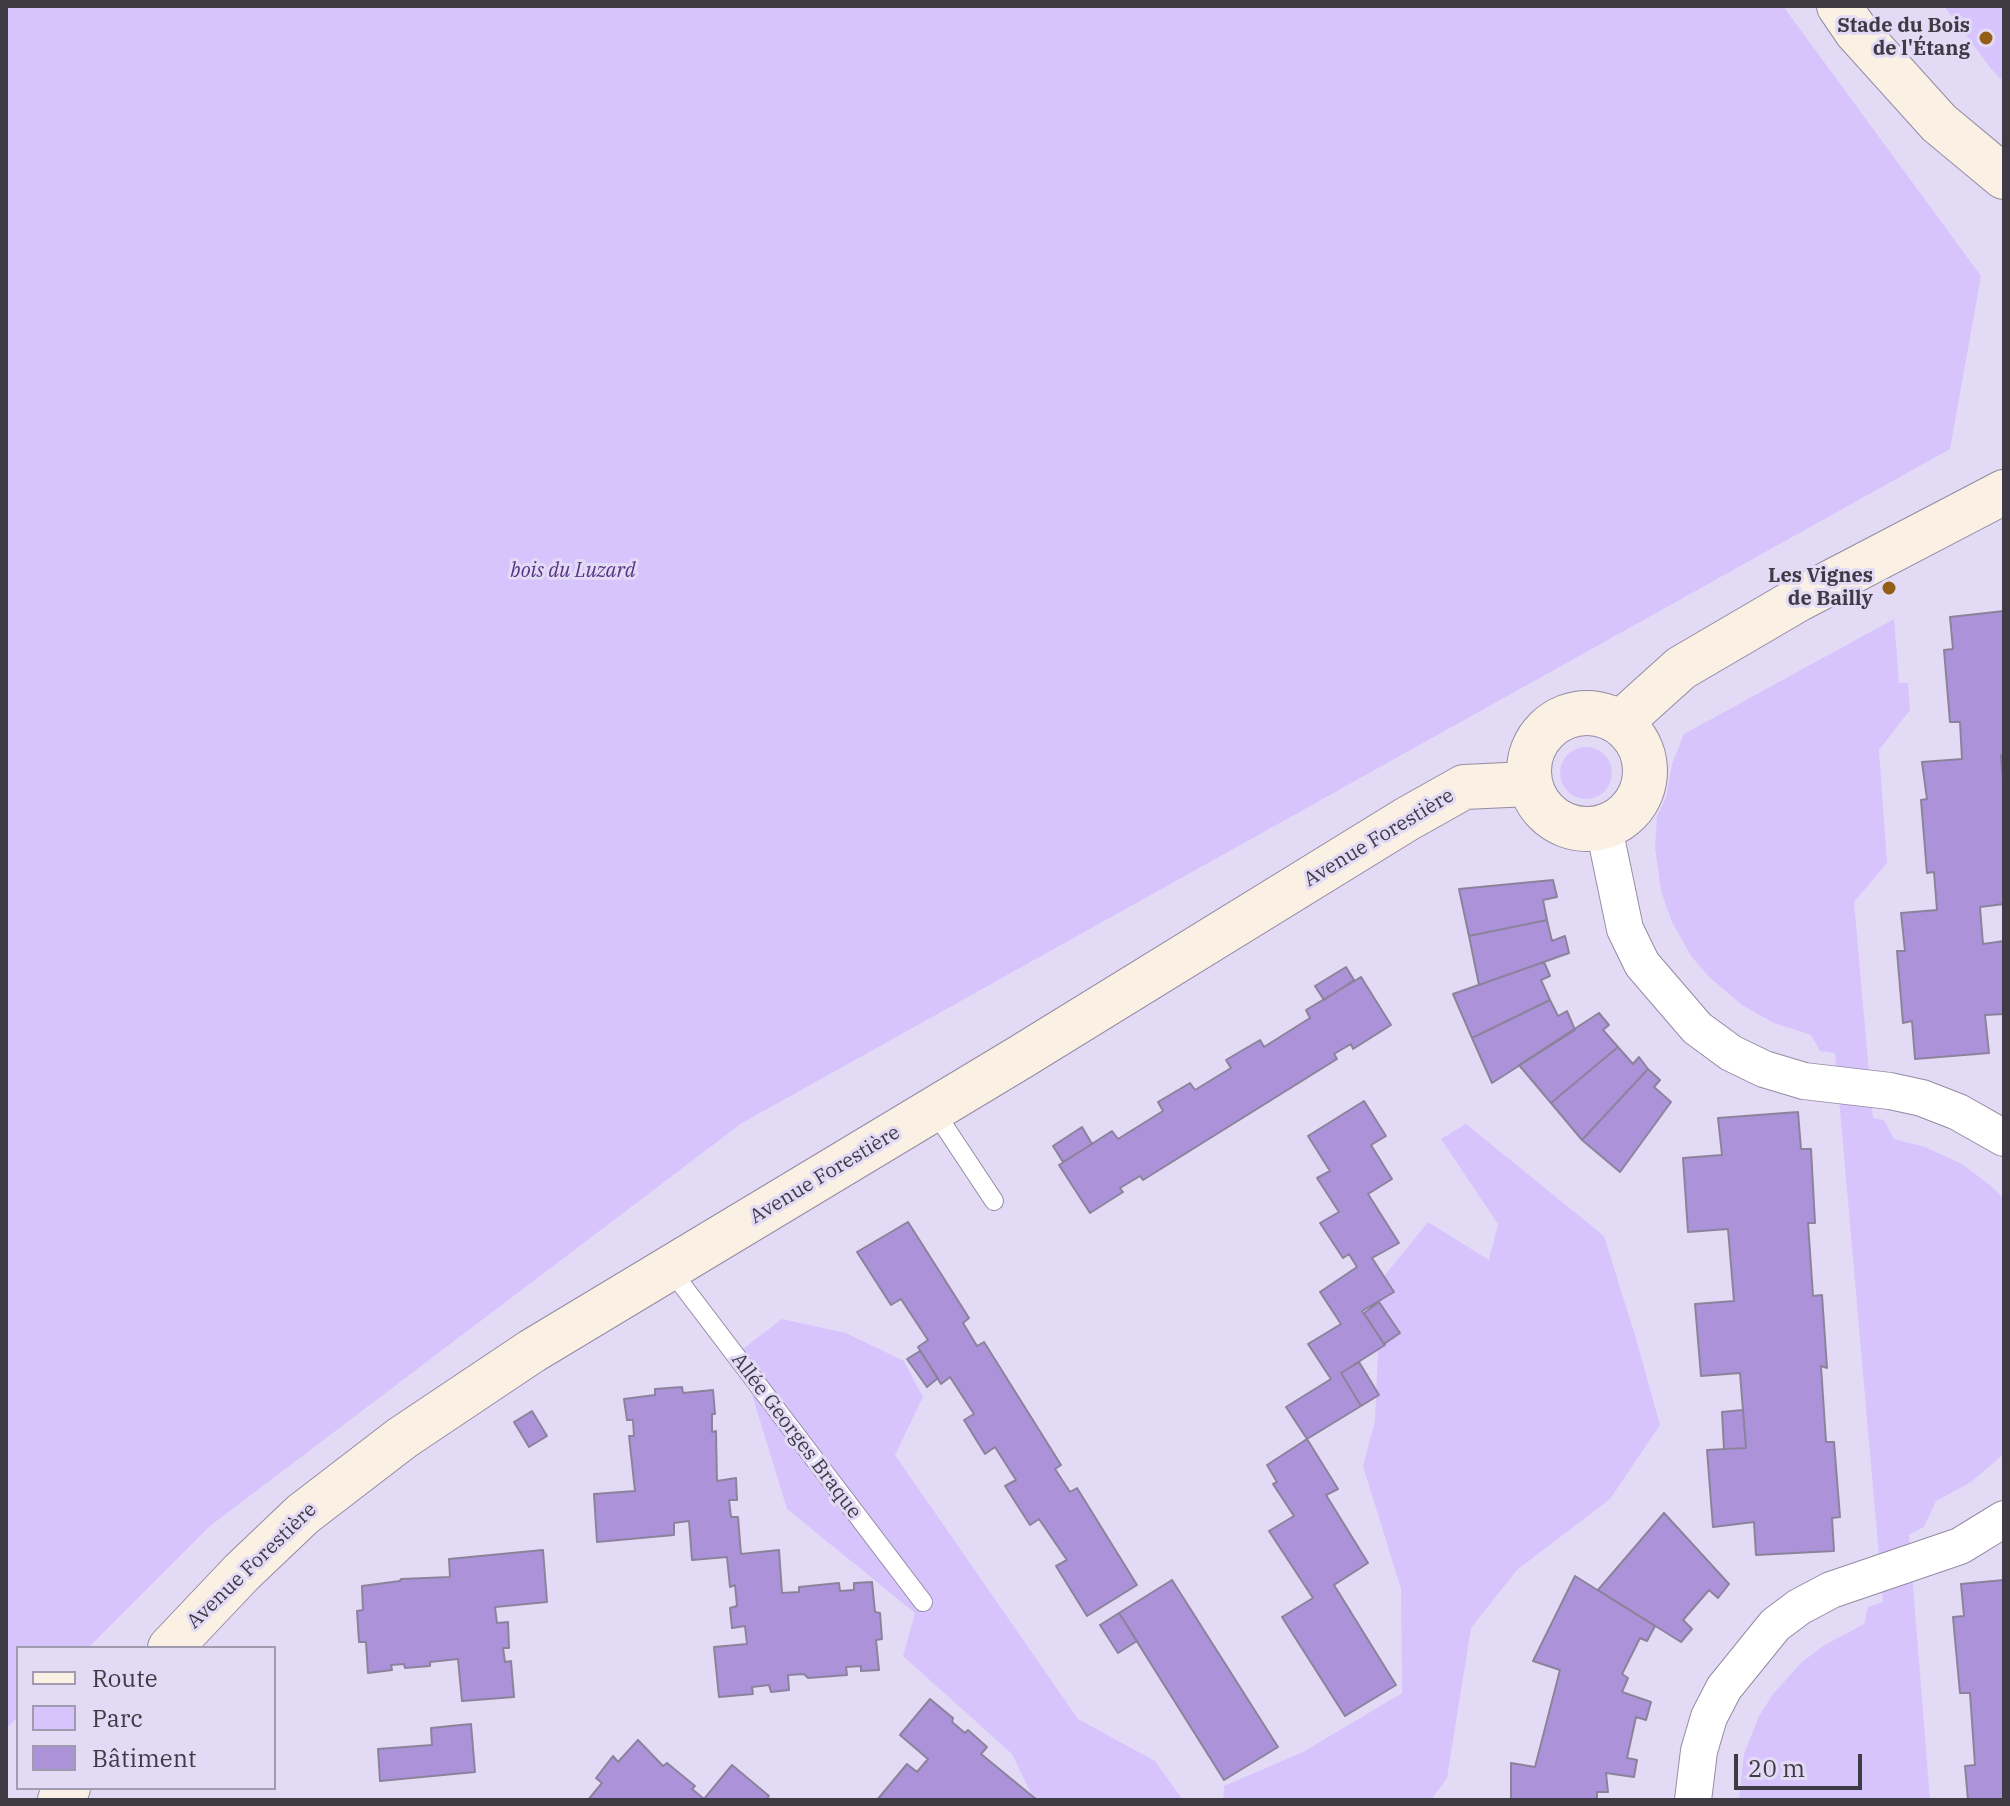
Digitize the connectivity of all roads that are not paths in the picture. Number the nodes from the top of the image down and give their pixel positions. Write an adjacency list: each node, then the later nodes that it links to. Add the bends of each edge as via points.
1 (1839, 6): 2 (street, via 1939,123)
2 (2004, 177)
3 (2004, 492): 4 (street, via 1799,599 1681,668)
4 (1620, 723): 5 (street, via 1582,713 1562,718 1534,745); 6 (street, via 1642,752 1643,789 1634,806)
5 (1529, 784): 6 (street, via 1549,817 1565,826); 7 (street, Avenue Forestière, via 1464,787)
6 (1604, 828): 8 (street, via 1625,929 1642,964 1697,1028 1764,1069 1804,1081 1922,1098)
7 (933, 1109): 9 (lane); 10 (street, Avenue Forestière)
8 (2004, 1138)
9 (994, 1201)
10 (670, 1269): 12 (lane, Allée Georges Braque); 13 (street, Avenue Forestière, via 532,1351 402,1438 303,1514)
11 (2004, 1519): 14 (street, via 1960,1546 1831,1590 1775,1625 1731,1678 1709,1717)
12 (923, 1602)
13 (172, 1646)
14 (1693, 1800)

